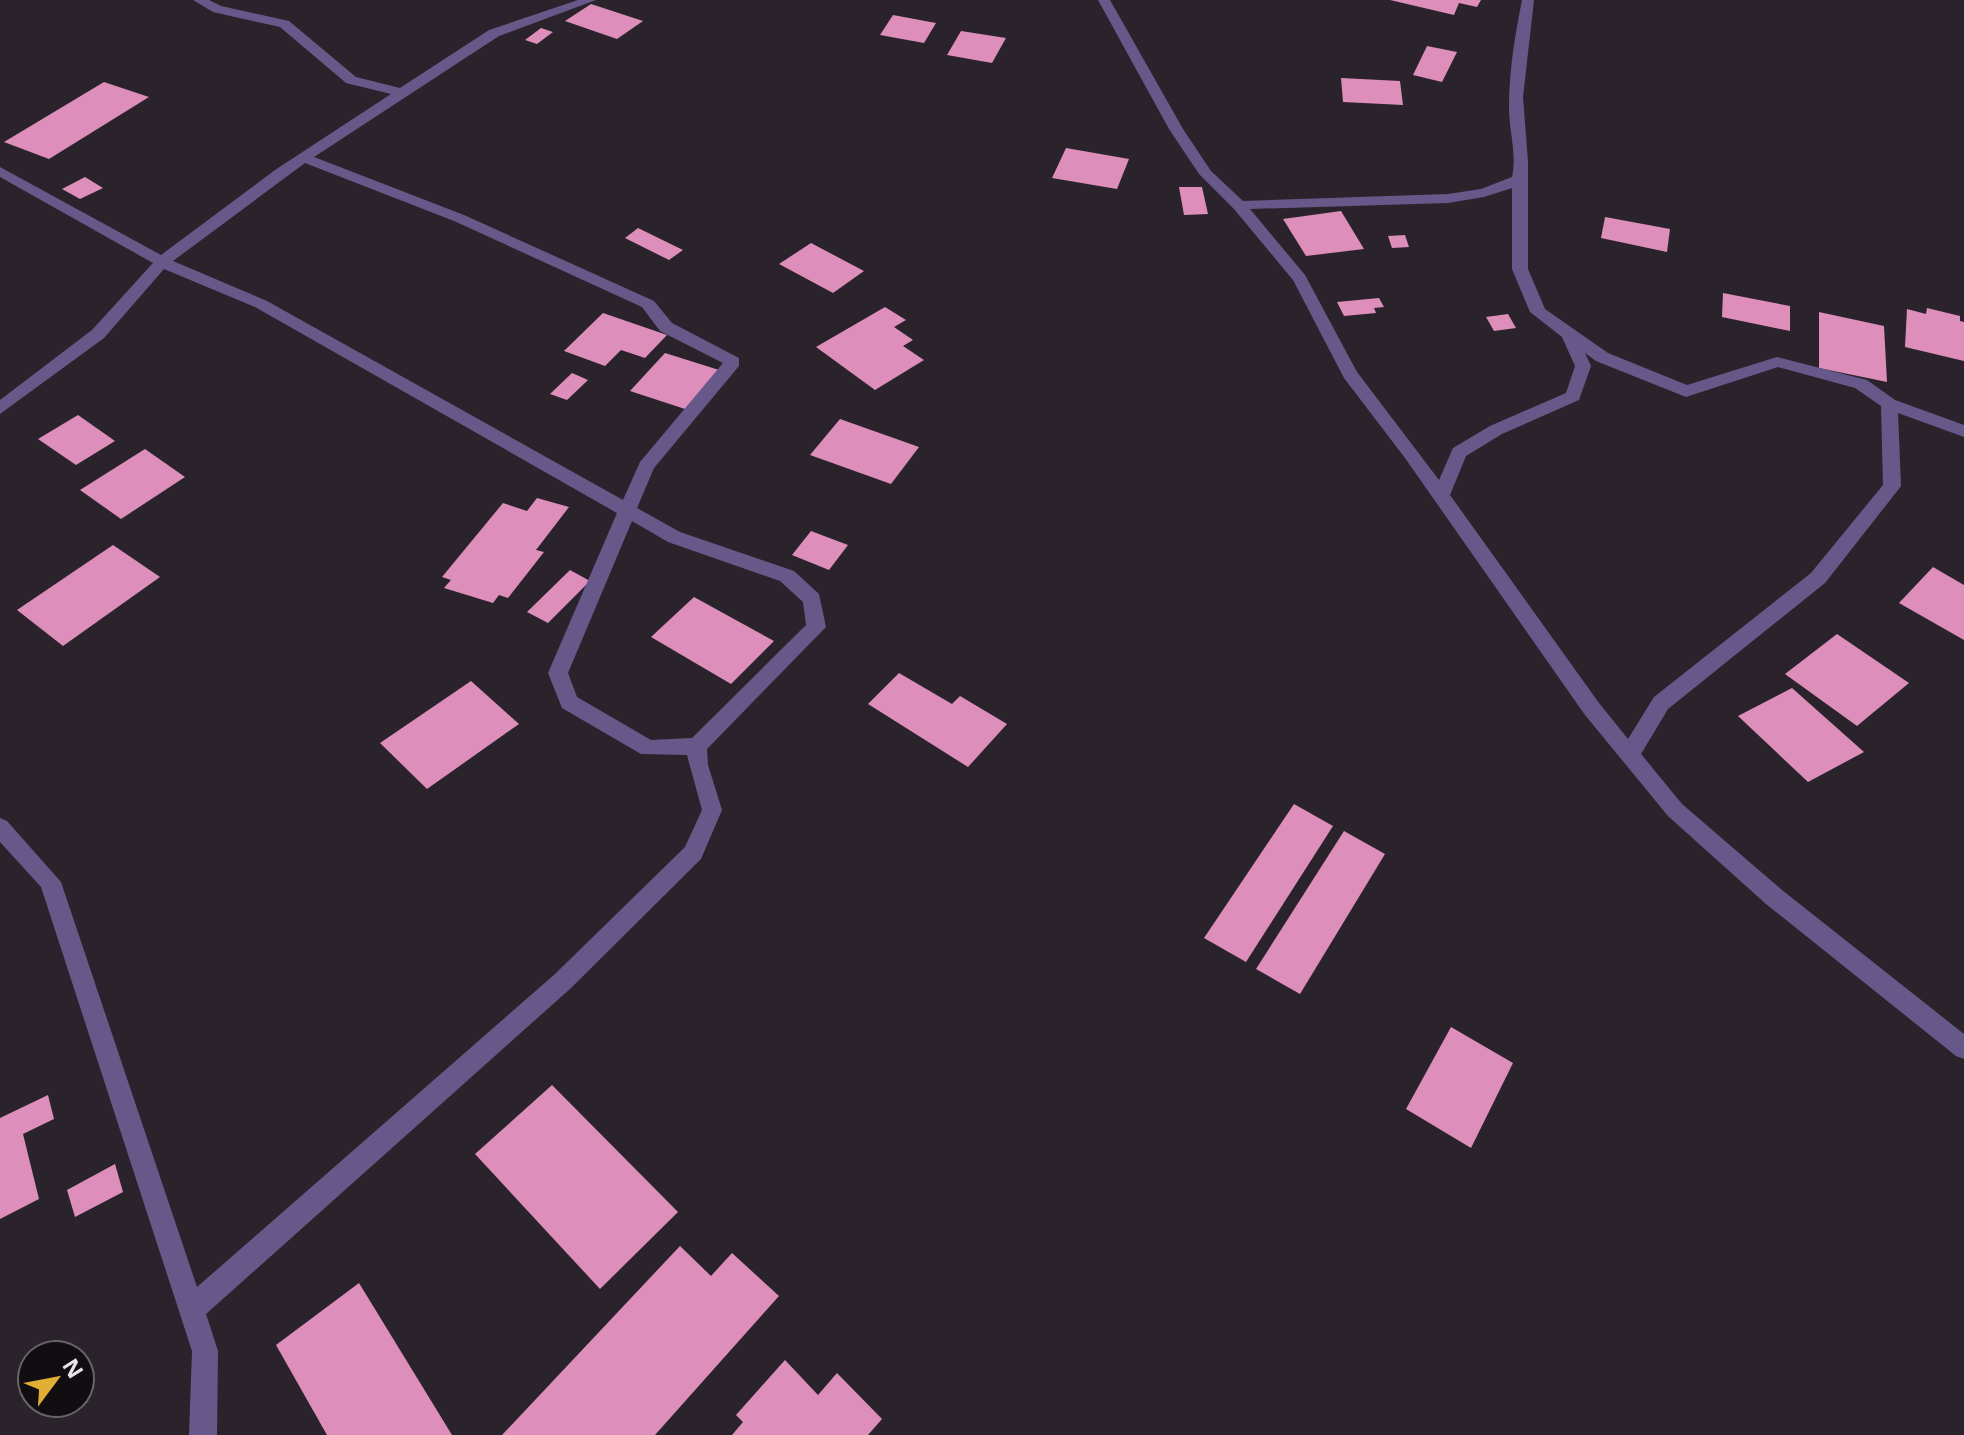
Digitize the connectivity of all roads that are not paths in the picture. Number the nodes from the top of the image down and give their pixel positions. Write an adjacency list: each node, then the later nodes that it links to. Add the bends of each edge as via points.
1 (199, 0): 5 (street, via 284,24 351,80)
2 (590, 0): 5 (street, via 494,33)
3 (1104, 0): 9 (street, via 1176,129 1206,174)
4 (1528, 0): 8 (street, via 1517,55)
5 (402, 93): 6 (street)
6 (304, 158): 10 (street); 16 (street, via 459,218 648,304 666,327 733,362 646,466)
7 (0, 171): 10 (street)
8 (1519, 179): 9 (street, via 1496,191 1444,200); 11 (street, via 1520,269 1538,312)
9 (1239, 206): 15 (street, via 1300,278 1350,374)
10 (162, 262): 13 (street, via 98,334); 16 (street, via 261,304)
11 (1569, 334): 12 (street, via 1602,357 1686,391 1777,362 1861,384); 15 (street, via 1583,366 1573,396 1459,452)
12 (1889, 404): 14 (street); 18 (street, via 1892,486 1818,578 1661,703)
13 (0, 408)
14 (1964, 431)
15 (1440, 497): 18 (street)
16 (629, 512): 17 (street, via 558,673 569,702 648,748); 17 (street, via 674,537 787,576 812,599 816,627)
17 (697, 746): 21 (street, via 712,810 693,853 563,981)
18 (1630, 754): 20 (street, via 1675,810 1774,897)
19 (0, 827): 21 (street, via 50,882)
20 (1964, 1048)
21 (192, 1309): 22 (street, via 205,1351)
22 (203, 1435)

